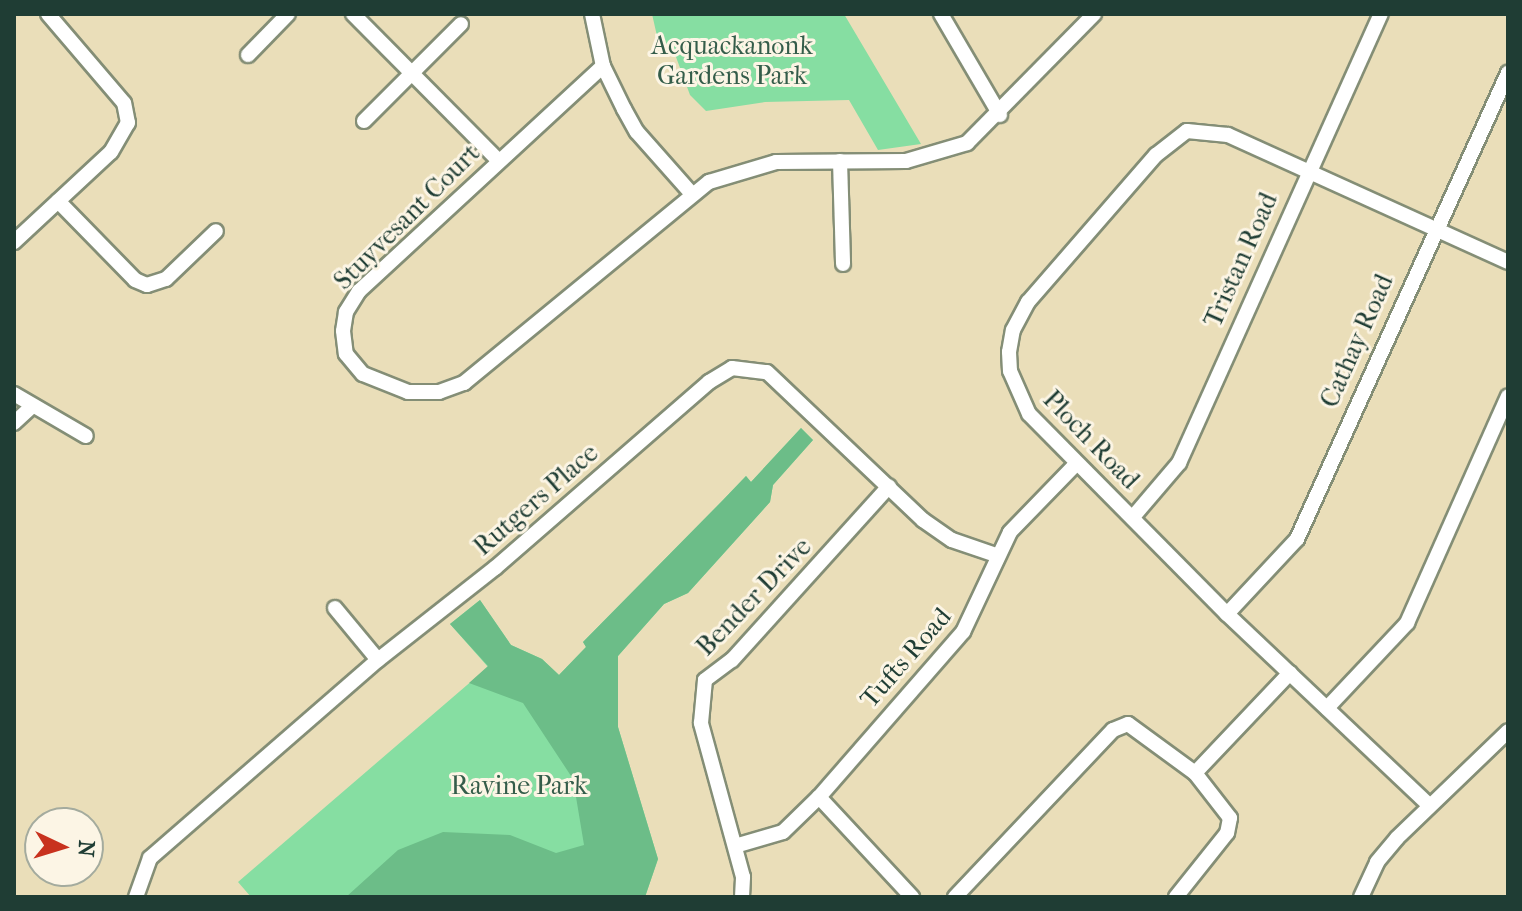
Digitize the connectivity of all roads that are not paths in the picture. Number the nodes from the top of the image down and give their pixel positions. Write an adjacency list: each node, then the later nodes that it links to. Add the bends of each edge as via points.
1 (48, 14): 19 (street, via 124,103 128,123 111,152)
2 (288, 14): 9 (street)
3 (353, 14): 12 (street)
4 (592, 14): 10 (street)
5 (941, 14): 13 (street)
6 (1094, 14): 13 (street, Stuyvesant Court)
7 (1381, 14): 17 (street, Tristan Road)
8 (461, 24): 12 (street)
9 (248, 55)
10 (603, 66): 15 (street, Stuyvesant Court); 18 (street, via 637,132)
11 (1508, 73): 20 (street, Cathay Road)
12 (413, 74): 14 (street); 15 (street)
13 (1000, 115): 16 (street, Stuyvesant Court, via 950,151 906,161)
14 (364, 121)
15 (499, 161): 18 (street, Stuyvesant Court, via 351,302 343,321 346,354 374,382 424,393 464,383)
16 (840, 161): 18 (street, Stuyvesant Court, via 757,166); 24 (street)
17 (1306, 173): 20 (street, Ploch Road); 30 (street, Ploch Road, via 1228,135 1187,131 1156,155 1028,302 1013,330 1010,371 1022,404); 32 (street, Tristan Road, via 1179,463)
18 (691, 193)
19 (58, 201): 21 (street, via 135,280 147,285 166,279); 22 (street)
20 (1433, 230): 23 (street, Ploch Road); 35 (street, Cathay Road, via 1297,539)
21 (216, 231)
22 (14, 242)
23 (1508, 262)
24 (843, 264)
25 (14, 394): 27 (street)
26 (1508, 396): 38 (street, via 1407,623)
27 (31, 407): 28 (street); 29 (street)
28 (14, 423)
29 (86, 436)
30 (1076, 464): 32 (street, Ploch Road); 33 (street, Tufts Road, via 1019,521)
31 (889, 486): 33 (street, Rutgers Place, via 937,531); 36 (street, Rutgers Place, via 780,381 756,368 732,368); 43 (street, Bender Drive, via 732,660 705,680 701,723)
32 (1133, 517): 35 (street, Ploch Road)
33 (996, 555): 41 (street, Tufts Road, via 963,632)
34 (335, 608): 36 (street)
35 (1227, 614): 37 (street, Ploch Road)
36 (378, 660): 44 (street, Rutgers Place, via 150,858)
37 (1290, 673): 38 (street, Ploch Road); 40 (street)
38 (1327, 708): 42 (street, Ploch Road)
39 (1508, 731): 42 (street)
40 (1195, 773): 47 (street, via 1139,728 1120,726); 48 (street, via 1226,811 1229,825)
41 (819, 797): 43 (street, Tufts Road, via 783,832); 46 (street)
42 (1429, 805): 49 (street, via 1377,862)
43 (735, 846): 45 (street, Bender Drive)
44 (136, 897)
45 (742, 897)
46 (912, 897)
47 (955, 897)
48 (1176, 897)
49 (1361, 897)

